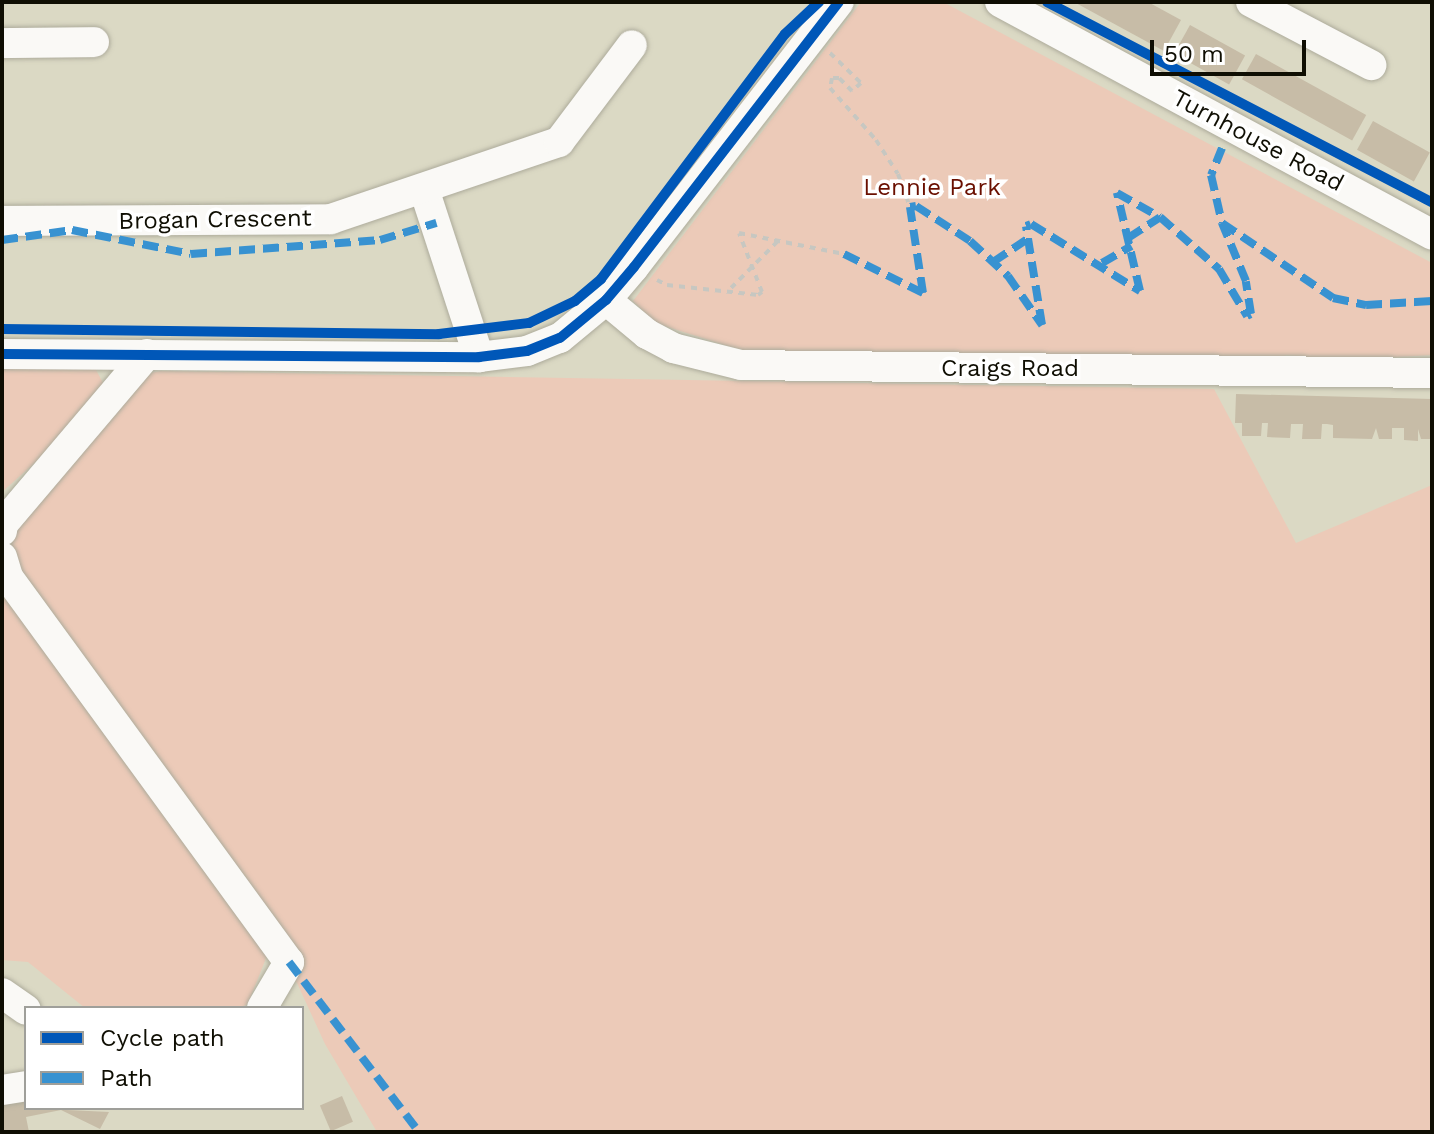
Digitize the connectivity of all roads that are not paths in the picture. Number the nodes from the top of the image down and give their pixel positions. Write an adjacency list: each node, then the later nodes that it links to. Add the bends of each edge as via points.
1 (839, 2): 11 (street)
2 (1251, 2): 7 (street)
3 (1018, 6): 10 (street, Turnhouse Road)
4 (94, 42): 5 (street)
5 (2, 43)
6 (632, 45): 8 (street, Brogan Crescent, via 559,142)
7 (1371, 65)
8 (424, 189): 9 (street, Brogan Crescent, via 331,219); 15 (street)
9 (2, 221)
10 (1432, 235)
11 (606, 300): 15 (street, via 560,338 527,351); 16 (street, Craigs Road, via 673,348 741,365)
12 (2, 354): 14 (street)
13 (147, 354): 14 (street); 15 (street); 17 (street)
14 (104, 355): 17 (street)
15 (479, 357)
16 (1432, 373)
17 (116, 396): 18 (street)
18 (2, 531)
19 (2, 557): 21 (street, via 8,577 289,962)
20 (2, 993): 22 (street)
21 (263, 1006)
22 (24, 1009)
23 (24, 1086): 24 (street)
24 (2, 1090)

